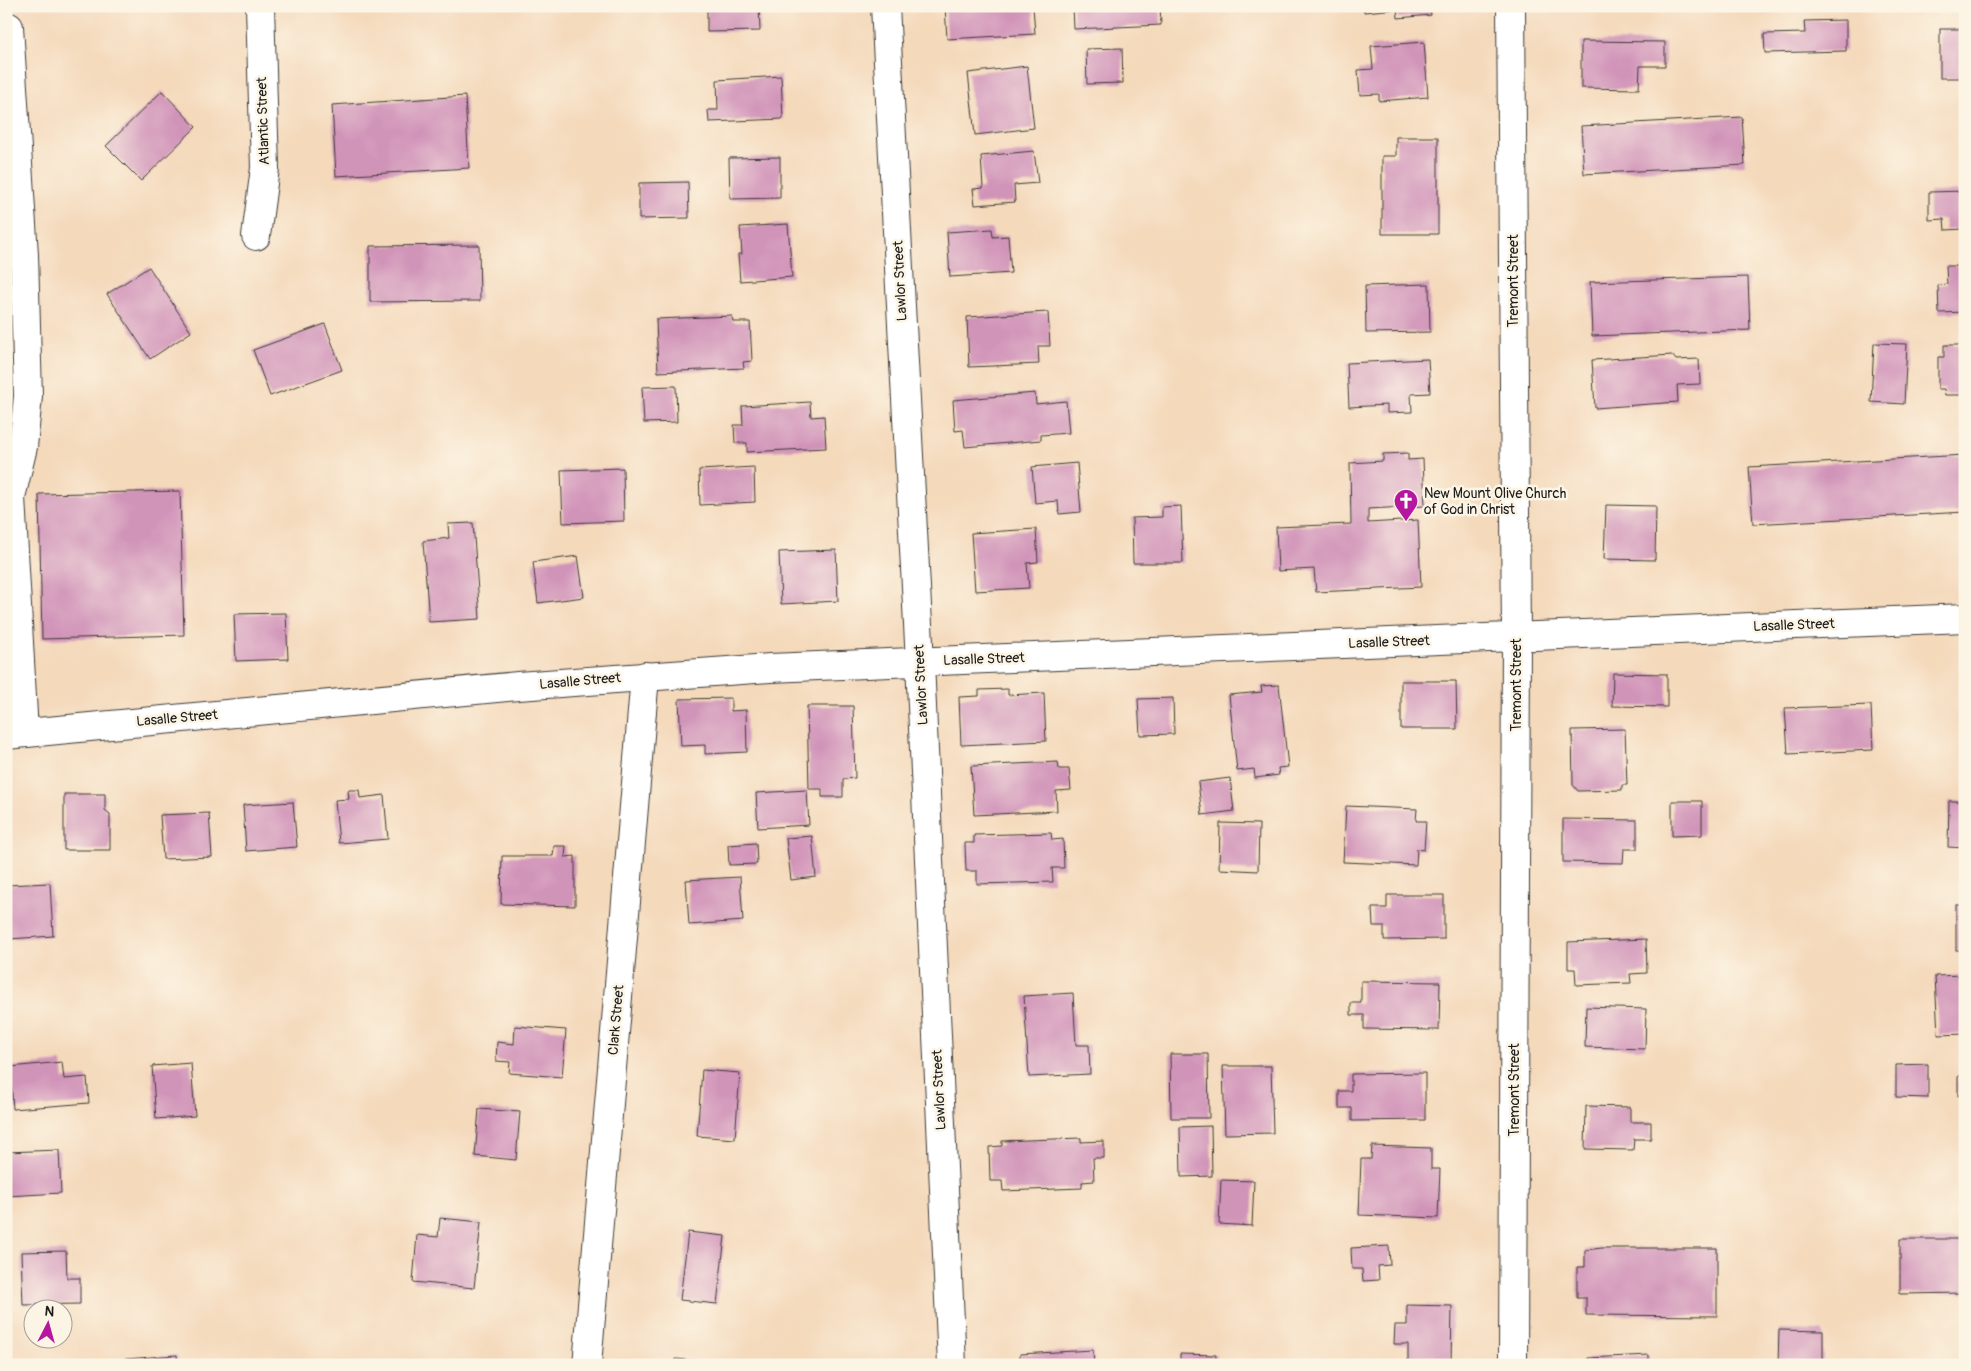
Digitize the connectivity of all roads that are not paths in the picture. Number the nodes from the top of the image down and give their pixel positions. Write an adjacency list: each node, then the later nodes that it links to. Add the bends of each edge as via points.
1 (260, 6): 5 (street, Atlantic Street, via 265,168)
2 (885, 6): 8 (street, Lawlor Street)
3 (1511, 6): 7 (street, Tremont Street)
4 (9, 27): 10 (street, via 24,255 28,396 23,447 11,497)
5 (256, 236)
6 (1965, 618): 7 (street, Lasalle Street)
7 (1516, 637): 8 (street, Lasalle Street); 13 (street, Tremont Street)
8 (920, 662): 9 (street, Lasalle Street); 12 (street, Lawlor Street)
9 (644, 676): 10 (street, Lasalle Street); 11 (street, Clark Street)
10 (15, 734)
11 (587, 1365)
12 (952, 1365)
13 (1513, 1365)

